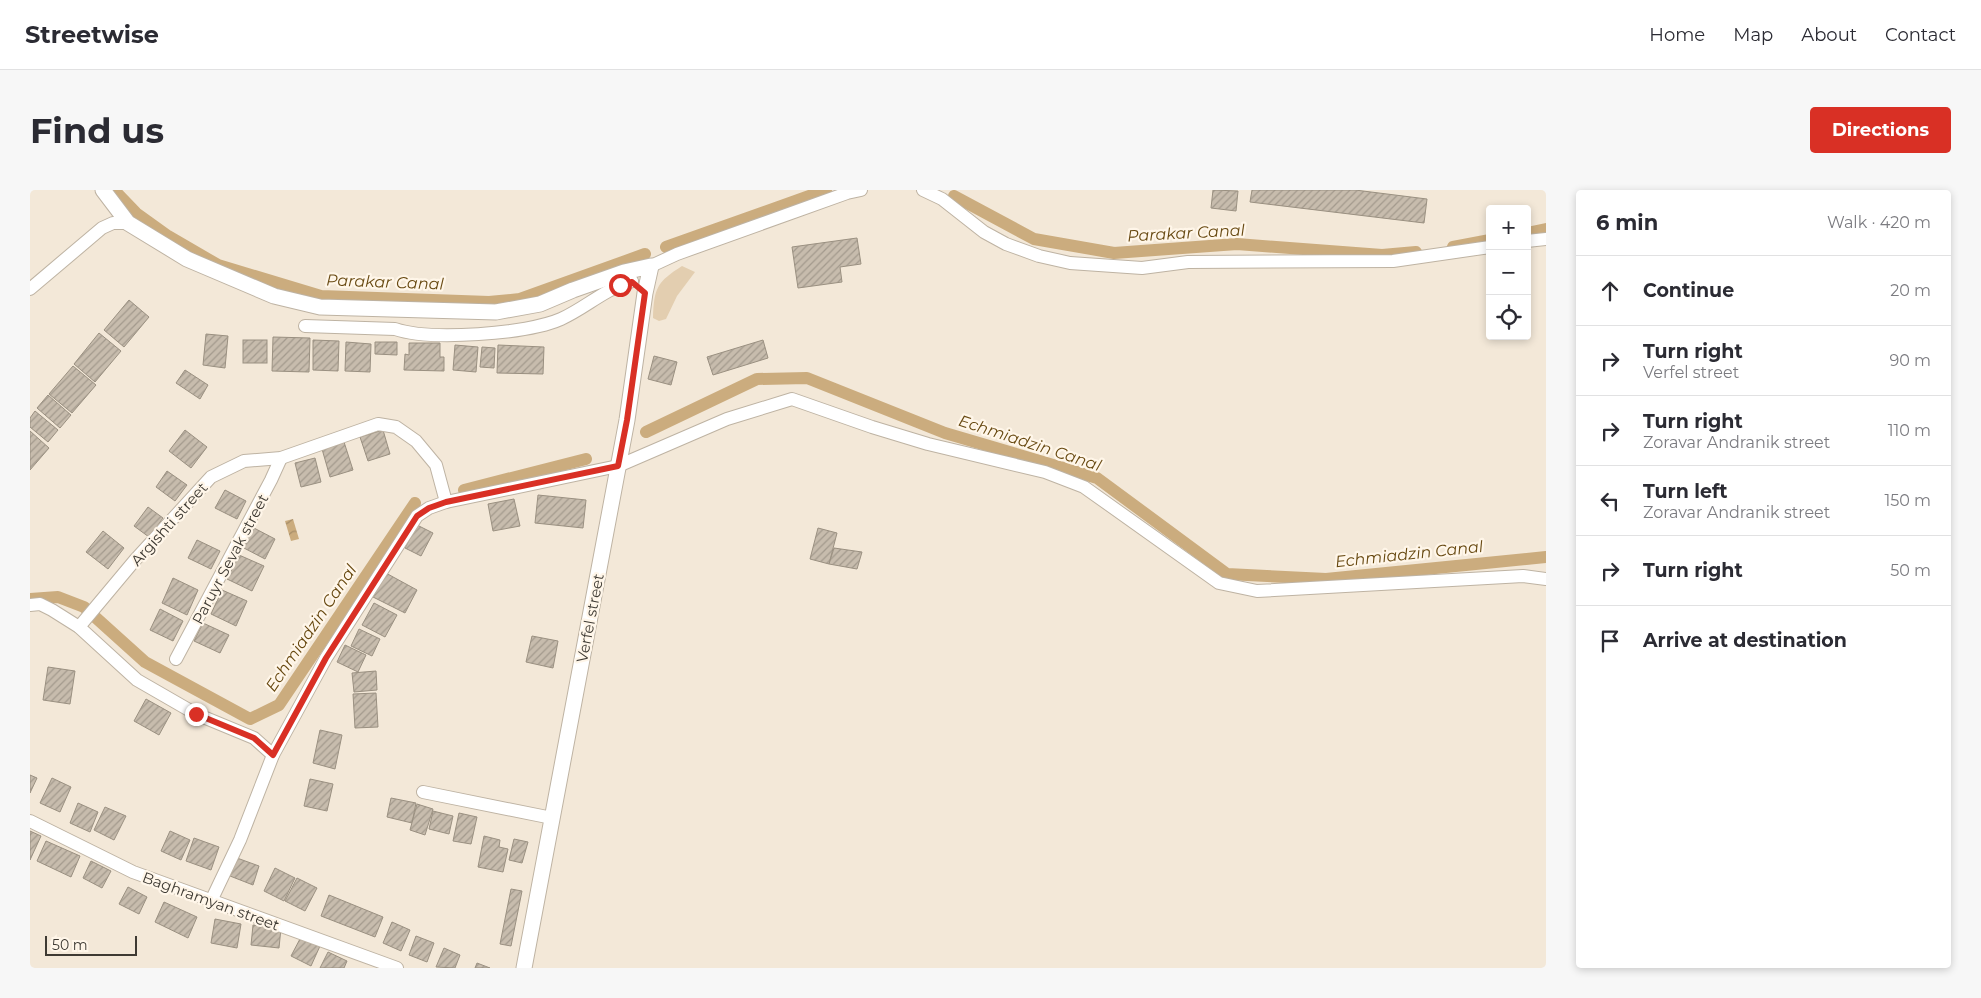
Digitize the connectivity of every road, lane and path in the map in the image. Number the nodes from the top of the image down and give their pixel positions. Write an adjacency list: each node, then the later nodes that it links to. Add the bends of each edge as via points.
1 (103, 190): 4 (street)
2 (862, 190): 8 (street)
3 (923, 190): 7 (street, via 942,198 984,232 1006,244 1070,263 1142,268 1188,262 1393,261)
4 (128, 223): 9 (street, via 187,260 274,296 320,307 496,312 540,304); 11 (street, via 113,223 102,228)
5 (1546, 239): 6 (street)
6 (1531, 241)
7 (1486, 248)
8 (651, 266): 9 (street); 12 (street, Verfel street)
9 (616, 275): 10 (street)
10 (632, 282): 12 (street); 13 (street, via 608,291 561,319 519,330 451,335 408,333 395,328)
11 (30, 289)
12 (645, 293): 15 (street, Verfel street)
13 (305, 326)
14 (280, 458): 16 (street, Argishti street, via 378,424 396,427 416,441 436,465); 19 (street, Argishti street, via 244,461 211,477); 20 (street, Paruyr Sevak street, via 272,480)
15 (618, 466): 16 (street); 17 (street, via 727,419 792,399 928,444 1045,472 1084,486 1218,583 1257,591 1523,576); 23 (street, Verfel street)
16 (446, 502): 21 (street, via 417,516 326,658)
17 (1546, 579)
18 (30, 605): 19 (street, via 40,604)
19 (82, 623): 21 (street, via 137,680 196,714 254,738)
20 (176, 659)
21 (273, 755): 25 (street)
22 (423, 792): 23 (street)
23 (552, 818): 27 (street, Verfel street)
24 (30, 821): 25 (street, Baghramyan street, via 133,872)
25 (212, 901): 26 (street, Baghramyan street)
26 (397, 968)
27 (524, 968)

